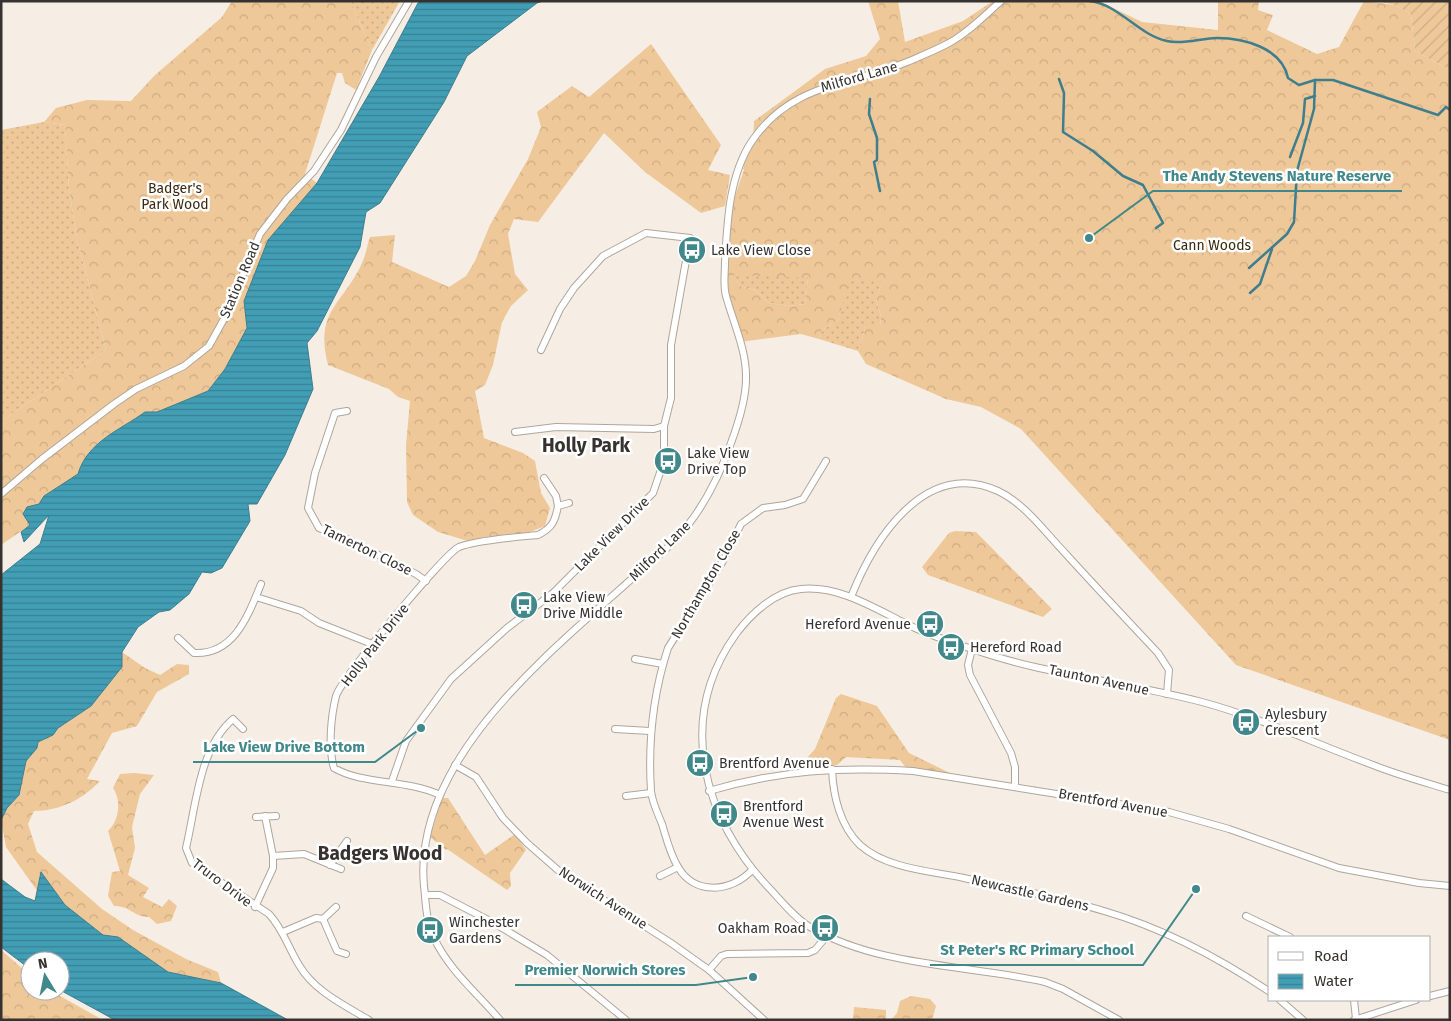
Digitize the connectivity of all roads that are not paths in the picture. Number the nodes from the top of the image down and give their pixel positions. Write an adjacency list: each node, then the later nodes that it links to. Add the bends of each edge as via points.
1 (409, 1): 9 (street, Station Road, via 376,57 341,130 314,170 260,234 225,317 208,346 184,366 136,389 114,404)
2 (1001, 1): 25 (street, Milford Lane, via 951,42 903,64 814,90 775,116 752,140 741,162 731,199 726,239 724,291 746,379 731,445 696,515 675,540 514,688 471,740)
3 (541, 350): 5 (street, via 560,309 603,256 646,233 690,238 670,345 671,398)
4 (347, 411): 12 (street, Tamerton Close, via 335,413 315,473 308,508 319,528 349,540)
5 (664, 426): 6 (street, via 556,427); 27 (street, Lake View Drive, via 664,462 654,493 553,593 507,628 451,679 406,741)
6 (514, 432)
7 (826, 461): 20 (street, Northampton Close, via 803,499 763,508 741,524 723,561 668,648)
8 (544, 478): 11 (street, via 556,496)
9 (1, 494)
10 (569, 503): 11 (street)
11 (558, 506): 12 (street, Holly Park Drive, via 555,521 549,529 538,535 458,547)
12 (426, 581): 17 (street, Holly Park Drive)
13 (261, 584): 14 (street)
14 (256, 597): 16 (street, via 241,627 214,652 194,653); 17 (street, via 301,611 319,623)
15 (851, 597): 18 (street, Taunton Avenue, via 918,630); 21 (street, via 877,547 902,513 921,496 944,486 962,483 981,486 999,492 1033,518 1158,653 1169,670); 30 (street, Taunton Avenue, via 802,589 787,593 757,610 740,629 715,670 707,697 703,751)
16 (178, 638)
17 (372, 644): 27 (street, Holly Park Drive, via 336,695 330,753 334,768 346,774)
18 (972, 649): 21 (street, Taunton Avenue); 28 (street, via 968,665 970,675 1011,753)
19 (635, 659): 20 (street)
20 (663, 664): 24 (street, Northampton Close)
21 (1167, 694): 29 (street, Taunton Avenue, via 1251,717 1374,766)
22 (615, 729): 24 (street)
23 (243, 730): 46 (street, Truro Drive, via 233,719 222,728 213,744 205,764 186,848 192,863)
24 (650, 731): 31 (street, Northampton Close)
25 (455, 765): 32 (street, Milford Lane); 54 (street, Norwich Avenue, via 476,777 503,818 559,871)
26 (832, 769): 28 (street, Brentford Avenue, via 913,771); 30 (street, Brentford Avenue, via 748,780); 55 (street, Newcastle Gardens, via 835,800 846,825 860,845 882,858 916,869 1106,911 1195,948)
27 (392, 781): 32 (street, Holly Park Drive)
28 (1015, 786): 44 (street, Brentford Avenue, via 1169,812 1229,829 1339,868)
29 (1450, 790)
30 (709, 791): 42 (street, Taunton Avenue, via 729,835)
31 (651, 793): 33 (street); 40 (street, Northampton Close)
32 (440, 795): 45 (street, Milford Lane, via 423,862)
33 (626, 796)
34 (265, 816): 35 (street); 36 (street); 38 (street)
35 (276, 816)
36 (256, 817)
37 (347, 841): 39 (street)
38 (273, 856): 39 (street, via 304,854); 46 (street, via 273,868)
39 (330, 865): 41 (street)
40 (678, 867): 42 (street, Northampton Close, via 692,882 707,889 726,887); 43 (street)
41 (341, 869)
42 (752, 870): 52 (street, Taunton Avenue, via 808,926)
43 (660, 876)
44 (1450, 886)
45 (425, 895): 63 (street, Milford Lane, via 434,940 462,980); 64 (street, via 440,895 547,955)
46 (255, 907): 50 (street, Truro Drive, via 269,914)
47 (336, 908): 49 (street)
48 (1246, 916): 51 (street)
49 (323, 919): 50 (street, via 316,918); 53 (street, via 337,951)
50 (283, 932): 62 (street, Truro Drive, via 300,967 326,995)
51 (1288, 936)
52 (826, 937): 54 (street, via 815,950 808,952 727,954 720,956); 66 (street, Taunton Avenue, via 912,961 1045,982)
53 (346, 954)
54 (709, 970): 65 (street, Norwich Avenue)
55 (1268, 991)
56 (1450, 991): 57 (street)
57 (1431, 996)
58 (1281, 1001): 67 (street)
59 (1354, 1001): 61 (street)
60 (1413, 1001): 61 (street)
61 (1355, 1019)
62 (369, 1020)
63 (500, 1020)
64 (626, 1020)
65 (764, 1020)
66 (1119, 1020)
67 (1303, 1020)

